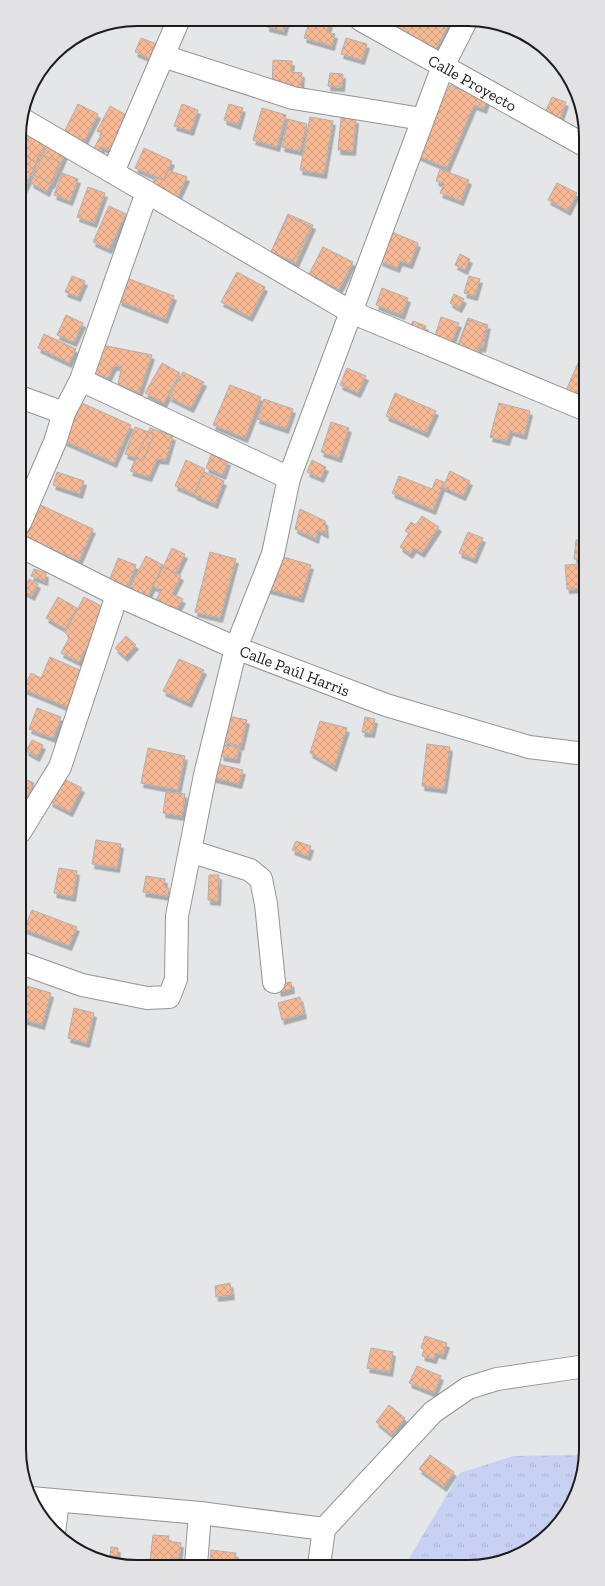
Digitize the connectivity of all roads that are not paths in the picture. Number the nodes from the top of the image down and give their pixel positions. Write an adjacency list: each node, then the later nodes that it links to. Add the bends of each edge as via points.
1 (176, 26): 4 (street)
2 (372, 26): 5 (street, Calle Proyecto)
3 (463, 26): 5 (street)
4 (163, 56): 6 (street, via 293,98); 9 (street)
5 (443, 66): 6 (street); 8 (street, Calle Proyecto)
6 (422, 119): 11 (street)
7 (27, 122): 9 (street)
8 (579, 142)
9 (113, 172): 10 (street)
10 (147, 192): 11 (street); 12 (street)
11 (351, 312): 14 (street); 16 (street)
12 (81, 380): 15 (street); 16 (street)
13 (26, 399): 15 (street)
14 (579, 407)
15 (64, 413): 17 (street, via 55,442)
16 (289, 478): 20 (street, via 273,554)
17 (26, 509)
18 (26, 549): 19 (street, Calle Paúl Harris)
19 (117, 594): 20 (street, Calle Paúl Harris); 22 (street, via 60,767)
20 (236, 648): 21 (street, Calle Paúl Harris, via 386,705 530,747); 23 (street, via 205,775)
21 (579, 753)
22 (26, 822)
23 (190, 851): 24 (street, via 178,916 176,979 169,997 147,998 82,985); 25 (street, via 250,870 261,879)
24 (26, 965)
25 (274, 982)
26 (579, 1367): 31 (street, via 497,1379 468,1388 433,1412)
27 (37, 1499): 28 (street)
28 (58, 1501): 29 (street); 30 (street)
29 (200, 1513): 31 (street); 32 (street)
30 (55, 1524)
31 (324, 1529): 33 (street)
32 (196, 1560)
33 (320, 1560)

